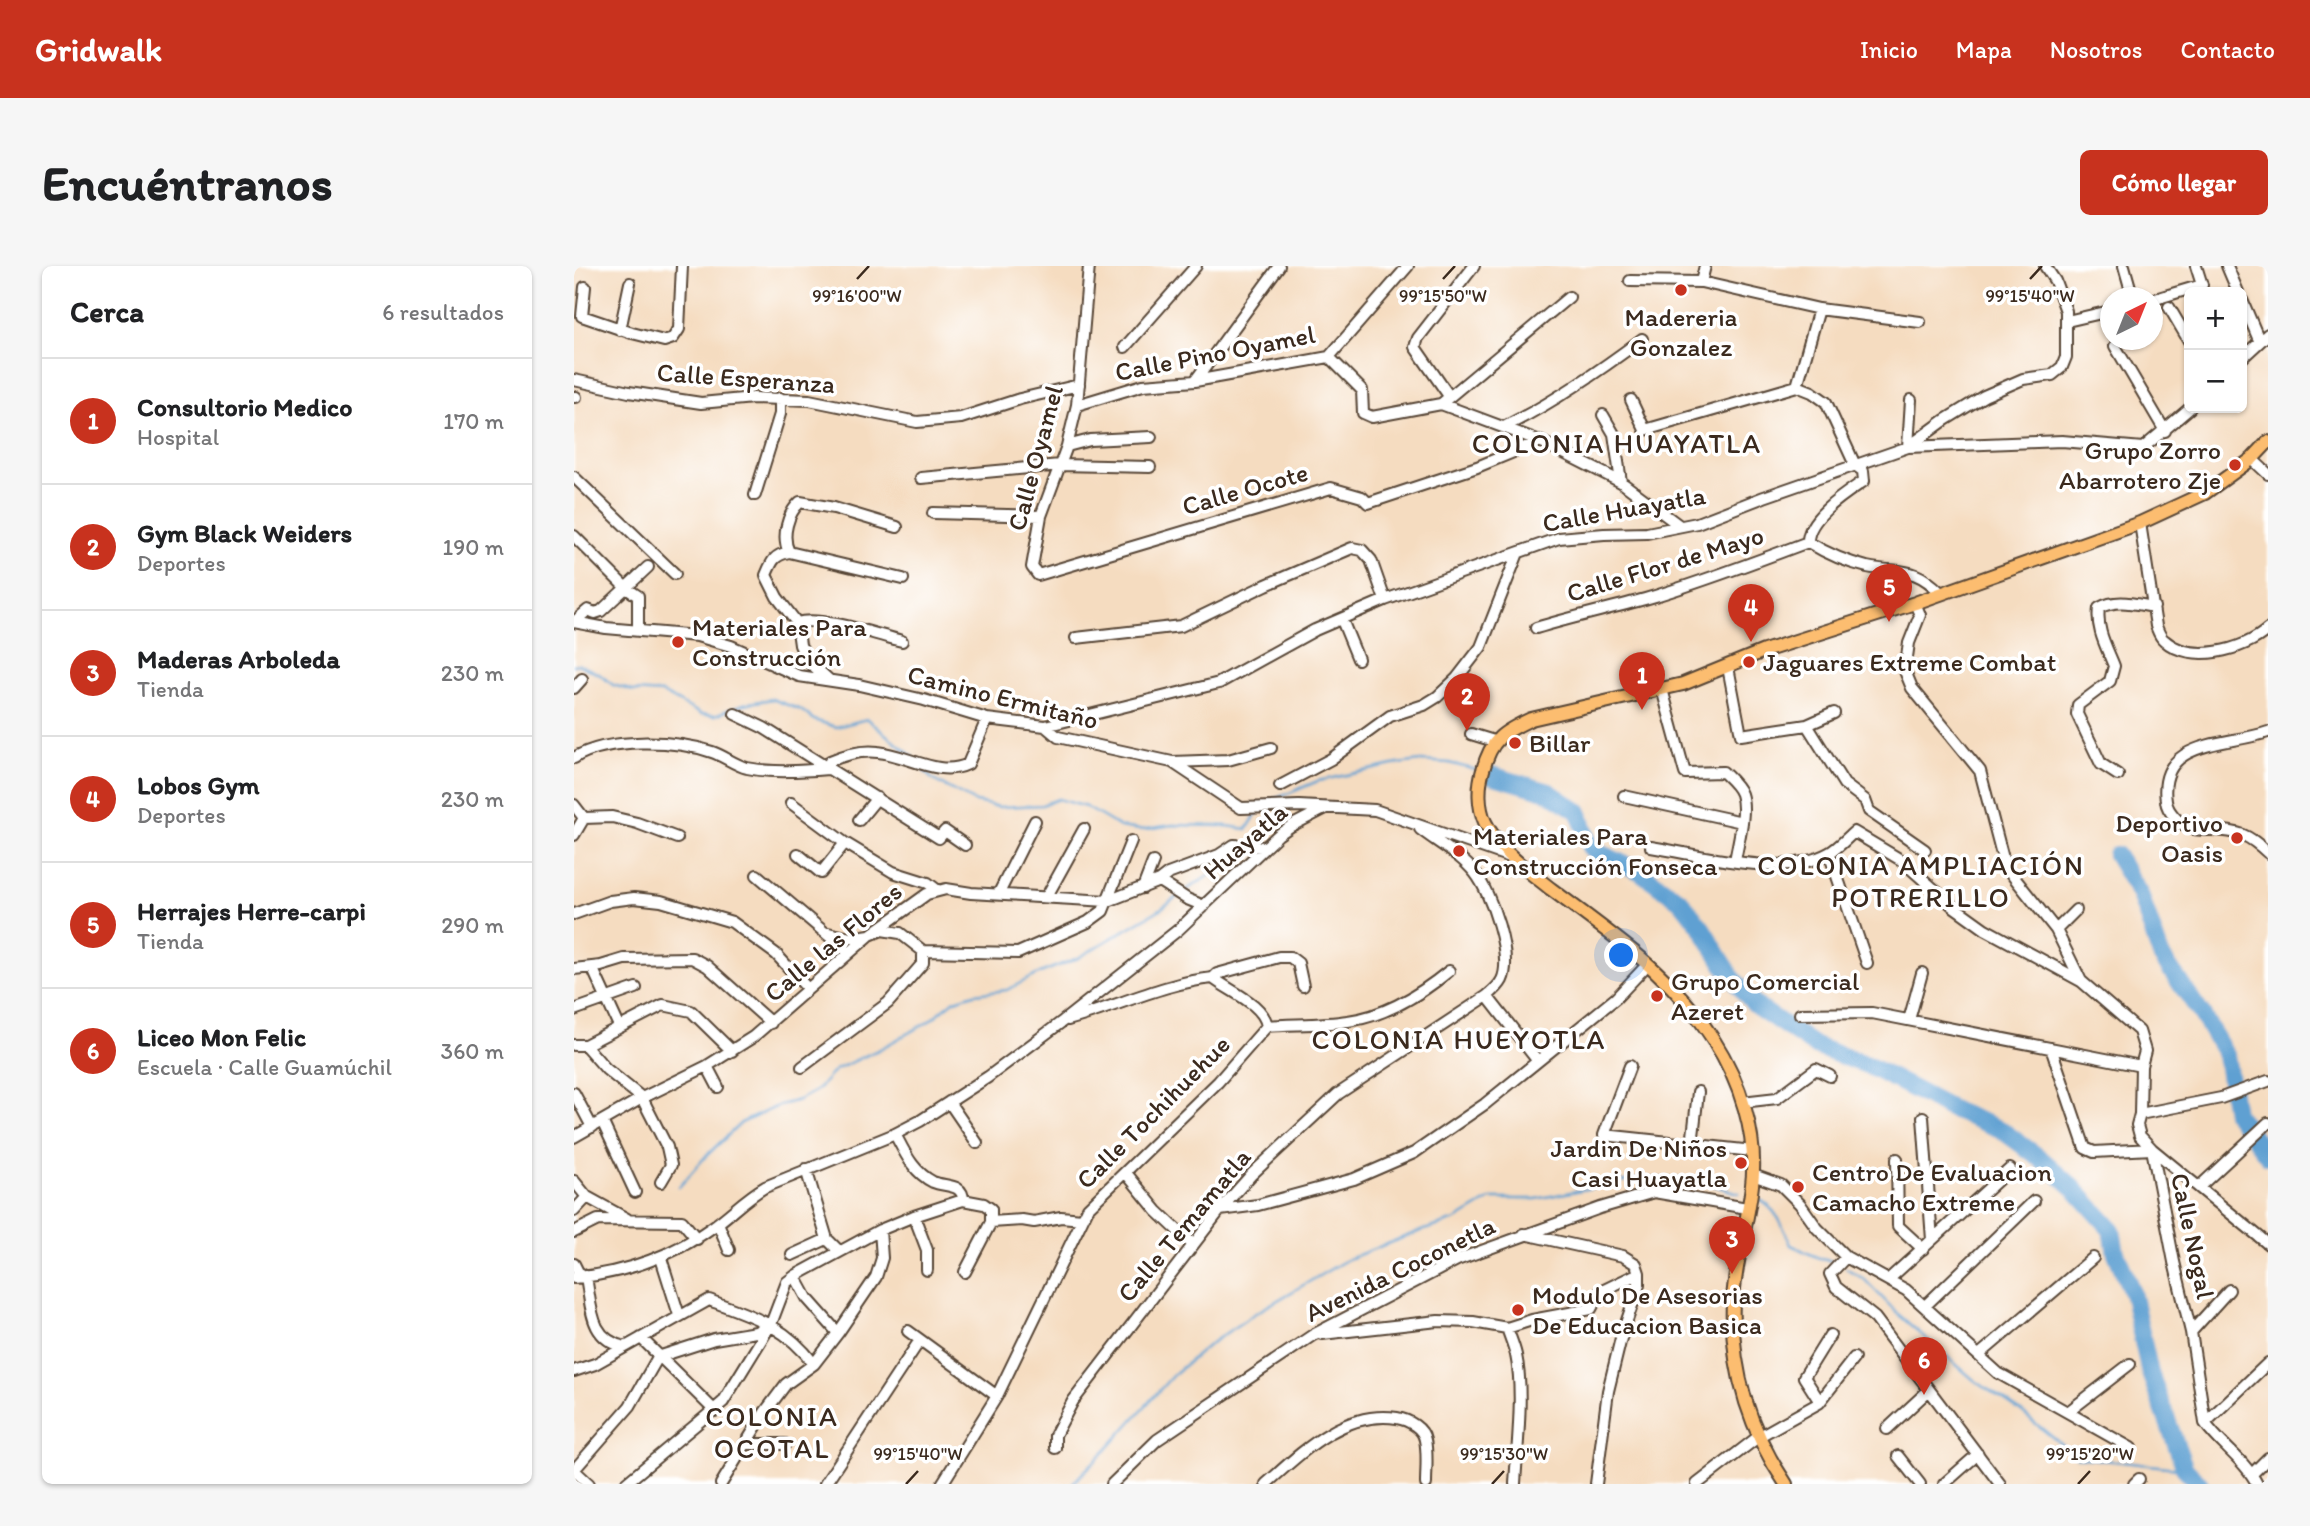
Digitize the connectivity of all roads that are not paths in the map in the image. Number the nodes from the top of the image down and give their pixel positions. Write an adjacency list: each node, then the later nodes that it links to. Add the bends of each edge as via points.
1 (682, 266): 26 (street, via 679,330 673,338 664,341)
2 (1089, 266): 36 (street, Calle Oyamel)
3 (1196, 266): 30 (street)
4 (1279, 266): 35 (street)
5 (1408, 266): 33 (street, Calle Pino Oyamel)
6 (1474, 266): 39 (street, via 1415,346)
7 (1704, 266): 13 (street)
8 (2045, 266): 24 (street, Calle Huayatla, via 2055,281)
9 (2124, 266): 16 (street)
10 (2196, 266): 19 (street, via 2202,285)
11 (2227, 266): 17 (street)
12 (1630, 281): 13 (street)
13 (1701, 282): 22 (street)
14 (630, 284): 26 (street)
15 (585, 287): 26 (street, via 582,316)
16 (2130, 287)
17 (2236, 287)
18 (1570, 297): 39 (street)
19 (2163, 297)
20 (2169, 307): 27 (street)
21 (2247, 308): 28 (street)
22 (1819, 309): 25 (street); 37 (street)
23 (2100, 313): 24 (street)
24 (2067, 321): 51 (street, Calle Huayatla, via 2066,357 2052,375 2023,379 1984,396)
25 (1920, 322)
26 (620, 330)
27 (2184, 332)
28 (2264, 337): 32 (street)
29 (1642, 339): 45 (street, via 1596,374)
30 (1125, 347)
31 (2117, 350): 46 (street)
32 (2247, 353)
33 (1329, 357): 35 (street, Calle Pino Oyamel); 39 (street, via 1362,390 1363,413 1373,417)
34 (574, 380): 38 (street, Calle Esperanza, via 701,403)
35 (1195, 381): 42 (street, Calle Pino Oyamel, via 1143,385)
36 (1079, 385): 38 (street, Calle Esperanza, via 961,418 917,422); 42 (street, Calle Oyamel)
37 (1797, 386): 40 (street, via 1645,430); 54 (street, via 1826,402)
38 (780, 398): 60 (street, via 780,414)
39 (1445, 400): 45 (street)
40 (1631, 400)
41 (1911, 400): 51 (street)
42 (1077, 405): 50 (street, Calle Oyamel)
43 (2185, 413): 46 (street)
44 (1602, 415): 59 (street, via 1614,434)
45 (1503, 427): 48 (street)
46 (2165, 432): 51 (street, via 2143,448 2062,441)
47 (1151, 437): 50 (street, via 1090,440)
48 (1540, 441): 59 (street); 72 (street, Calle Ocote, via 1367,503 1362,497 1331,488)
49 (2268, 442): 52 (main road)
50 (1067, 446): 53 (street, Calle Oyamel)
51 (1908, 447): 54 (street, Calle Huayatla)
52 (2252, 459): 56 (street); 63 (main road, via 2204,493)
53 (1060, 465): 55 (street); 58 (street); 62 (street, Calle Oyamel)
54 (1855, 465): 64 (street, Calle Huayatla); 67 (street, via 1863,471 1864,481 1809,528)
55 (1150, 467)
56 (2268, 474)
57 (574, 477): 71 (street)
58 (921, 478)
59 (1621, 482): 64 (street)
60 (755, 495)
61 (933, 513): 62 (street)
62 (1041, 516): 72 (street, Calle Oyamel, via 1032,567)
63 (2140, 523): 75 (main road); 78 (street)
64 (1680, 526): 69 (street, Calle Huayatla, via 1647,533 1559,538)
65 (897, 527): 68 (street, via 800,502 786,529)
66 (574, 536): 74 (street)
67 (1808, 542): 75 (street, via 1847,562 1923,576); 82 (street, Calle Flor de Mayo, via 1645,598)
68 (789, 552): 73 (street); 81 (street, via 773,558 766,575)
69 (1518, 553): 76 (street, Calle Huayatla); 104 (street, via 1481,647 1457,678 1424,705 1390,716 1331,759)
70 (648, 567): 74 (street)
71 (675, 574)
72 (1038, 575)
73 (903, 579)
74 (626, 588): 80 (street, via 601,611 588,610); 84 (street, via 638,596)
75 (1941, 593): 77 (main road)
76 (1385, 600): 79 (street, Calle Huayatla); 85 (street, via 1371,561 1362,550 1352,548 1181,626)
77 (1915, 603): 88 (main road); 140 (street, via 1920,615 1905,671 1912,688 1980,771 2005,866)
78 (2154, 607): 83 (street, via 2162,639 2181,650 2226,649); 103 (street, via 2125,602 2099,608 2097,621 2114,666 2110,681 2078,705 2077,714 2101,764)
79 (1342, 620): 87 (street); 95 (street, Calle Huayatla, via 1219,683)
80 (574, 622): 84 (street, Camino Ermitaño)
81 (797, 623): 86 (street, via 841,625); 89 (street, via 808,661)
82 (1536, 628)
83 (2268, 629)
84 (638, 630): 89 (street, Camino Ermitaño, via 697,636 799,676)
85 (1076, 638)
86 (902, 641)
87 (1358, 659)
88 (1728, 667): 90 (main road); 94 (street, via 1741,735)
89 (829, 680): 93 (street, Camino Ermitaño)
90 (1662, 689): 98 (main road, via 1531,719); 113 (street, via 1685,773 1723,772 1741,794)
91 (1835, 713): 94 (street)
92 (735, 714): 102 (street)
93 (988, 719): 95 (street, Camino Ermitaño); 102 (street, via 968,764 955,770 877,752 830,761)
94 (1807, 725): 123 (street, via 1844,784 1865,800 1869,811)
95 (1045, 726): 101 (street, Camino Ermitaño, via 1058,737)
96 (2268, 732): 125 (street, via 2197,747 2174,765 2166,782 2166,804 2188,827 2244,834)
97 (1471, 734): 98 (street)
98 (1494, 741): 127 (main road, via 1479,784 1480,799 1484,820)
99 (1271, 748): 101 (street, via 1228,760)
100 (574, 758): 102 (street, via 611,746 655,743 712,752 745,767)
101 (1172, 762): 109 (street, Camino Ermitaño, via 1241,808)
102 (828, 769): 106 (street)
103 (2118, 775)
104 (1280, 786)
105 (1624, 796): 113 (street)
106 (877, 798): 111 (street); 120 (street, via 939,838 945,831)
107 (791, 803): 119 (street)
108 (574, 805): 110 (street)
109 (1326, 808): 114 (street, Camino Ermitaño, via 1375,810); 121 (street, Huayatla, via 1291,826)
110 (584, 818): 116 (street); 117 (street, via 612,817)
111 (859, 820)
112 (1035, 821): 134 (street)
113 (1742, 822): 128 (street)
114 (1412, 824): 127 (street); 156 (street, Calle Temamatla, via 1476,873 1491,900 1500,928 1504,968 1502,982)
115 (1084, 829): 135 (street)
116 (574, 835)
117 (677, 838)
118 (1131, 841): 136 (street)
119 (845, 843): 126 (street, via 821,873); 133 (street, via 893,872)
120 (965, 845)
121 (1265, 847): 131 (street, Calle las Flores, via 1234,845); 137 (street, Huayatla)
122 (1651, 847): 128 (street)
123 (1925, 850)
124 (1829, 853): 128 (street, via 1796,864); 145 (street); 152 (street, via 1854,832 1902,860 1985,929)
125 (2268, 853)
126 (798, 854)
127 (1510, 857): 146 (main road)
128 (1735, 861)
129 (1153, 862): 132 (street)
130 (757, 875): 141 (street)
131 (1159, 881): 132 (street, Calle las Flores); 137 (street)
132 (1143, 888): 136 (street, Calle las Flores)
133 (937, 890): 134 (street, Calle las Flores); 142 (street, Calle las Flores)
134 (999, 893): 135 (street, Calle las Flores)
135 (1047, 896): 136 (street, Calle las Flores)
136 (1108, 901): 143 (street, via 1103,912 1088,922 1017,953)
137 (1201, 910): 161 (street, Huayatla)
138 (2076, 910): 140 (street)
139 (574, 914): 155 (street, via 634,898 661,901 732,922 776,954)
140 (2056, 930): 152 (street)
141 (828, 933): 142 (street); 144 (street)
142 (870, 935): 143 (street, via 882,930 900,933); 144 (street, Calle las Flores)
143 (923, 951): 172 (street, via 923,963 888,1003)
144 (849, 953): 155 (street, Calle las Flores)
145 (1867, 963)
146 (1648, 964): 168 (street, via 1616,998); 181 (main road, via 1703,1023 1725,1057)
147 (592, 967): 148 (street); 157 (street); 162 (street, via 624,959 692,958 708,966)
148 (574, 969)
149 (1448, 971): 164 (street, via 1415,996 1366,1017)
150 (1922, 973): 160 (street)
151 (1213, 978): 153 (street, via 1246,965 1290,957 1298,963); 161 (street, via 1178,984); 164 (street, via 1255,1007 1265,1017)
152 (2081, 981): 171 (street, via 2139,1031 2145,1051)
153 (1303, 986)
154 (636, 988): 157 (street)
155 (808, 989): 162 (street, Calle las Flores)
156 (1487, 996): 168 (street); 206 (street, Calle Temamatla, via 1338,1094)
157 (606, 998): 158 (street); 163 (street)
158 (574, 1010)
159 (1800, 1014): 160 (street, via 1871,1013)
160 (1909, 1020): 166 (street)
161 (1063, 1021): 180 (street, Huayatla)
162 (771, 1023): 167 (street, Calle las Flores)
163 (619, 1026): 165 (street); 167 (street, via 663,1005 691,1011)
164 (1266, 1026): 196 (street, Calle Tochihuehue, via 1218,1082)
165 (580, 1045): 179 (street)
166 (2051, 1048): 171 (street); 191 (street, via 2085,1148 2094,1152)
167 (732, 1052): 169 (street, Calle las Flores)
168 (1537, 1060): 206 (street, via 1485,1104 1413,1153 1354,1179 1258,1205)
169 (707, 1066): 175 (street); 179 (street, Calle las Flores)
170 (1630, 1066): 190 (street, via 1604,1135)
171 (2141, 1066): 182 (street)
172 (802, 1067)
173 (1830, 1076): 181 (street, via 1816,1069 1777,1098)
174 (2268, 1083): 177 (street); 182 (street, via 2221,1098)
175 (718, 1087)
176 (1698, 1092): 190 (street)
177 (2268, 1092)
178 (574, 1093): 186 (street)
179 (642, 1098): 184 (street, Calle las Flores); 199 (street, via 667,1147 671,1165)
180 (949, 1102): 187 (street, Huayatla); 189 (street)
181 (1742, 1102): 192 (main road)
182 (2140, 1114): 191 (street, via 2140,1136)
183 (1923, 1117): 218 (street)
184 (602, 1121): 186 (street, Calle las Flores); 201 (street)
185 (2264, 1126): 200 (street)
186 (592, 1127): 188 (street, Calle las Flores)
187 (895, 1134): 194 (street, Huayatla); 203 (street, via 920,1175 958,1188)
188 (574, 1138)
189 (977, 1143)
190 (1692, 1145): 192 (street)
191 (2152, 1149): 200 (street); 242 (street, Calle Nogal)
192 (1753, 1151): 197 (main road)
193 (1897, 1159): 221 (street, via 1898,1226)
194 (806, 1169): 212 (street, Huayatla, via 750,1196); 217 (street)
195 (2010, 1169): 218 (street)
196 (1126, 1173): 209 (street, Calle Tochihuehue); 220 (street)
197 (1753, 1175): 205 (main road); 225 (street, via 1781,1185)
198 (574, 1181): 202 (street)
199 (661, 1182)
200 (2199, 1187): 219 (street)
201 (635, 1192)
202 (587, 1197): 207 (street); 210 (street)
203 (963, 1200): 208 (street); 211 (street, via 991,1209)
204 (2034, 1201): 237 (street)
205 (1747, 1208): 215 (street, Avenida Coconetla, via 1654,1192); 263 (main road, via 1733,1299 1736,1364)
206 (1220, 1210): 220 (street, Calle Temamatla)
207 (574, 1211)
208 (914, 1216): 213 (street); 229 (street, via 928,1250)
209 (1082, 1219): 211 (street); 257 (street, Calle Tochihuehue)
210 (633, 1221): 214 (street, via 598,1220); 216 (street, via 682,1221)
211 (990, 1222): 230 (street)
212 (718, 1223): 216 (street, Huayatla); 222 (street)
213 (880, 1230): 223 (street); 243 (street, via 882,1258 876,1276)
214 (574, 1232)
215 (1524, 1234): 231 (street, via 1623,1256 1636,1264); 244 (street, Avenida Coconetla, via 1457,1260)
216 (697, 1238): 226 (street, Huayatla)
217 (827, 1240): 223 (street); 224 (street)
218 (1932, 1240): 221 (street)
219 (2268, 1244)
220 (1192, 1245): 266 (street, Calle Temamatla, via 1073,1401 1055,1435)
221 (1923, 1249): 235 (street)
222 (729, 1250)
223 (839, 1251): 232 (street)
224 (792, 1255)
225 (1846, 1256): 235 (street); 256 (street, via 1830,1274 1836,1287 1875,1318)
226 (661, 1258): 233 (street, Huayatla); 238 (street)
227 (2093, 1258): 249 (street)
228 (574, 1264): 233 (street)
229 (927, 1270)
230 (965, 1272)
231 (1639, 1273): 240 (street, via 1600,1292 1591,1309); 282 (street, via 1608,1391)
232 (795, 1276): 239 (street, via 788,1282); 243 (street, via 807,1298)
233 (586, 1277): 234 (street, Huayatla); 248 (street, via 595,1326 611,1344)
234 (574, 1278)
235 (1888, 1280): 237 (street)
236 (2229, 1290): 242 (street, Calle Nogal)
237 (1925, 1306): 249 (street)
238 (679, 1315): 239 (street, via 709,1300); 246 (street)
239 (771, 1324): 250 (street, via 756,1332); 253 (street, via 796,1342); 259 (street)
240 (1507, 1328): 244 (street, via 1438,1321); 281 (street, via 1517,1370)
241 (908, 1331): 247 (street)
242 (2191, 1332): 261 (street, Calle Nogal)
243 (838, 1333): 253 (street)
244 (1313, 1335): 278 (street, Avenida Coconetla, via 1157,1440)
245 (1830, 1335): 258 (street, via 1804,1377)
246 (640, 1338): 248 (street); 250 (street)
247 (920, 1340): 257 (street); 276 (street)
248 (625, 1347): 255 (street)
249 (1979, 1355): 260 (street, via 1998,1373)
250 (657, 1357): 259 (street); 271 (street, via 630,1406)
251 (1854, 1358): 258 (street)
252 (2268, 1363): 261 (street)
253 (814, 1364): 264 (street, via 786,1384)
254 (2130, 1364): 260 (street)
255 (574, 1371)
256 (1929, 1390): 262 (street); 268 (street)
257 (997, 1396): 277 (street, Calle Tochihuehue)
258 (1820, 1402): 263 (street)
259 (715, 1411): 274 (street)
260 (2067, 1412): 267 (street)
261 (2205, 1423): 272 (street)
262 (1887, 1429)
263 (1758, 1437): 283 (street); 284 (main road)
264 (746, 1444): 265 (street); 275 (street)
265 (785, 1444)
266 (1055, 1448)
267 (2131, 1448)
268 (1978, 1454): 286 (street); 287 (street)
269 (1898, 1456): 285 (street)
270 (2268, 1458): 272 (street)
271 (574, 1470): 273 (street)
272 (2254, 1479)
273 (589, 1484)
274 (625, 1484)
275 (721, 1484)
276 (825, 1484)
277 (942, 1484)
278 (1112, 1484)
279 (1266, 1484): 280 (street, via 1332,1431 1379,1415 1404,1419 1420,1429 1425,1439)
280 (1426, 1484)
281 (1515, 1484)
282 (1596, 1484)
283 (1697, 1484)
284 (1786, 1484)
285 (1920, 1484)
286 (1944, 1484)
287 (2000, 1484)

